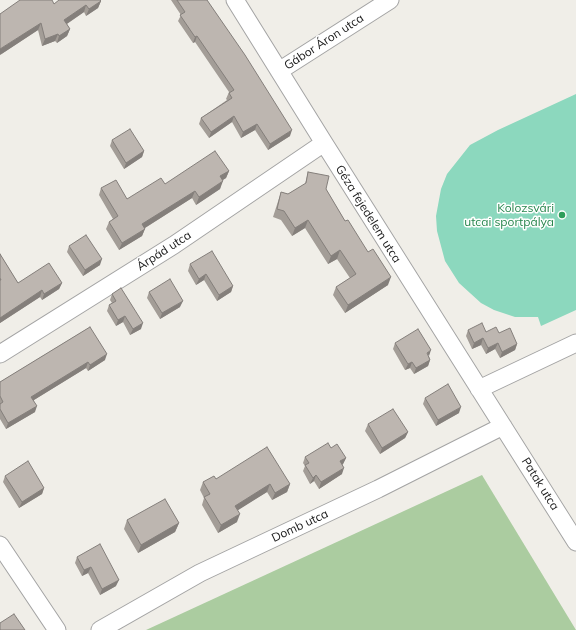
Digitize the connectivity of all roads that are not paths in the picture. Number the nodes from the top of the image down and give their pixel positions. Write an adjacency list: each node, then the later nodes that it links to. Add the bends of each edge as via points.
1 (235, 0): 3 (street, Géza fejedelem utca)
2 (390, 0): 3 (street, Gábor Áron utca)
3 (279, 71): 4 (street, Géza fejedelem utca)
4 (324, 143): 6 (street, Árpád utca, via 174,245); 7 (street, Géza fejedelem utca)
5 (576, 343): 7 (street)
6 (0, 354)
7 (479, 389): 8 (street, Géza fejedelem utca)
8 (503, 426): 9 (street, Patak utca); 12 (street, Domb utca, via 378,490 200,573)
9 (576, 542)
10 (0, 546): 11 (street)
11 (57, 630)
12 (100, 630)

